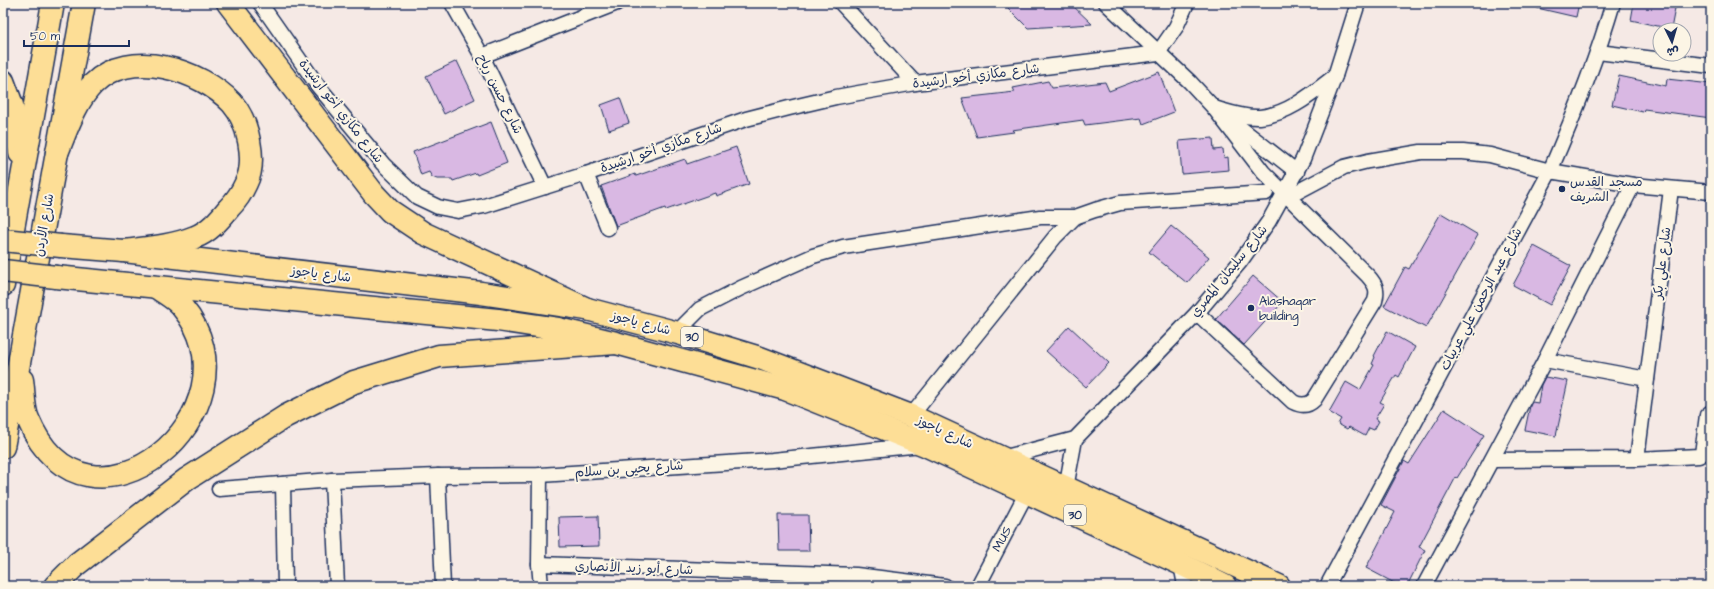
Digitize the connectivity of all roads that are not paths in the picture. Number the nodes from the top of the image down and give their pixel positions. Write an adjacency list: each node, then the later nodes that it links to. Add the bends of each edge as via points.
1 (53, 3): 25 (main road)
2 (84, 3): 20 (main road, شارع الأردن)
3 (228, 3): 40 (main road, via 374,194 390,211 423,233)
4 (260, 3): 27 (street, شارع مكازي أخو ارشيدة, via 318,86 383,164 417,196 438,207 458,210 477,208)
5 (452, 3): 14 (street, شارع حسن رباح)
6 (617, 3): 14 (street)
7 (841, 3): 18 (street)
8 (1106, 3): 13 (street)
9 (1187, 3): 13 (street, via 1176,27)
10 (1358, 3): 16 (street, شارع سليمان المصري)
11 (1613, 3): 12 (street, شارع عبد الرحمن علي عربيات)
12 (1598, 52): 15 (street); 21 (street, شارع عبد الرحمن علي عربيات, via 1575,114)
13 (1158, 53): 18 (street, شارع مكازي أخو ارشيدة); 19 (street)
14 (482, 56): 27 (street, شارع حسن رباح)
15 (1711, 66)
16 (1336, 76): 19 (street, via 1300,102 1259,117); 23 (street, شارع سليمان المصري)
17 (3, 81): 25 (main road, via 12,105)
18 (916, 83): 24 (street, شارع مكازي أخو ارشيدة, via 836,97 746,119)
19 (1214, 108): 22 (street); 23 (street)
20 (57, 153): 36 (main road, via 87,91 100,78 121,68 149,65 191,75 209,84 237,109 249,140 250,168 246,183 233,203 217,221 196,237); 45 (main road, شارع الأردن)
21 (1550, 170): 26 (street); 31 (street, via 1490,155 1421,152 1344,167 1297,192); 74 (street, شارع عبد الرحمن علي عربيات)
22 (1263, 172): 30 (street); 31 (street)
23 (1297, 172): 31 (street, شارع سليمان المصري)
24 (586, 174): 27 (street, شارع مكازي أخو ارشيدة); 34 (street)
25 (23, 176): 38 (main road)
26 (1633, 186): 28 (street); 44 (street)
27 (546, 187)
28 (1671, 189): 29 (street); 46 (street, شارع علي بكر)
29 (1711, 192)
30 (1266, 193): 32 (street, via 1120,203); 33 (street)
31 (1285, 193): 33 (street, شارع سليمان المصري); 41 (street, via 1377,288 1375,301 1314,400 1305,405 1293,402)
32 (1075, 217): 42 (street, via 1040,217 843,247 741,288 700,309); 48 (street, via 1055,237)
33 (1269, 222): 41 (street, شارع سليمان المصري, via 1240,262)
34 (608, 228)
35 (3, 240): 36 (main road, شارع ياجوز / 30, bridge)
36 (124, 251): 40 (main road, شارع ياجوز / 30, via 437,288)
37 (3, 271): 39 (main road, شارع ياجوز / 30, bridge)
38 (3, 285)
39 (156, 287): 43 (main road, شارع ياجوز / 30, via 498,320 558,329); 45 (main road, via 181,306 190,317 204,348 205,366 198,402 187,427 170,446 147,464 110,476 96,477 82,474 64,465 46,448 27,418)
40 (587, 309): 42 (main road, شارع ياجوز / 30)
41 (1197, 313): 49 (street, شارع سليمان المصري)
42 (678, 333): 48 (main road, شارع ياجوز / 30, via 760,358)
43 (616, 343): 50 (main road, شارع ياجوز / 30, via 785,389); 64 (main road, via 439,356 354,382 286,416 187,479 77,564)
44 (1545, 360): 46 (street); 54 (street)
45 (20, 363): 51 (main road, شارع الأردن)
46 (1647, 379): 53 (street, شارع علي بكر)
47 (1711, 412): 53 (street, via 1707,415 1702,454)
48 (911, 416): 52 (main road, شارع ياجوز / 30)
49 (1075, 439): 52 (street); 59 (street)
50 (925, 445): 55 (street, شارع يحيى بن سلام, via 772,460); 61 (main road, شارع ياجوز / 30)
51 (3, 447)
52 (1002, 458): 59 (main road, شارع ياجوز / 30)
53 (1637, 459): 54 (street)
54 (1492, 460): 75 (street)
55 (540, 475): 56 (street, شارع يحيى بن سلام); 62 (street)
56 (438, 476): 57 (street, شارع يحيى بن سلام); 67 (street)
57 (332, 480): 58 (street, شارع يحيى بن سلام); 66 (street)
58 (283, 484): 60 (street, شارع يحيى بن سلام); 65 (street)
59 (1066, 488): 73 (main road, شارع ياجوز / 30)
60 (218, 489)
61 (1027, 492): 63 (main road, شارع ياجوز / 30); 70 (street, MUS)
62 (539, 564): 68 (street); 69 (street, شارع أبو زيد الأنصاري, via 856,575)
63 (1181, 564): 71 (street); 72 (main road, شارع ياجوز / 30)
64 (55, 586)
65 (285, 586)
66 (337, 586)
67 (442, 586)
68 (540, 586)
69 (945, 586)
70 (978, 586)
71 (1185, 586)
72 (1225, 586)
73 (1279, 586)
74 (1327, 586)
75 (1424, 586)

